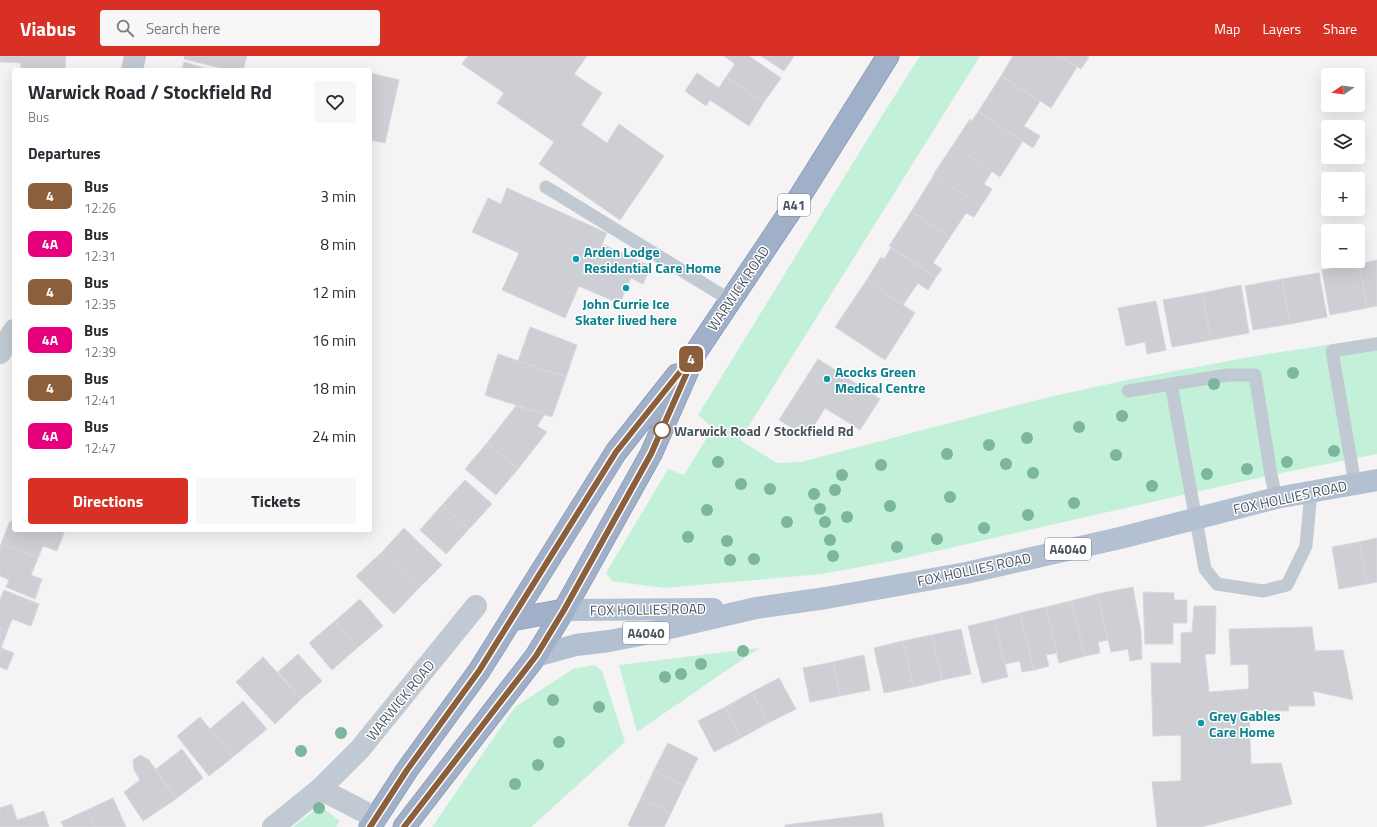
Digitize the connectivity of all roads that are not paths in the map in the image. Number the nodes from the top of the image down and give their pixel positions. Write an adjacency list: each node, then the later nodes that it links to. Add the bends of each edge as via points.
1 (134, 56): 3 (street)
2 (888, 56): 5 (highway, WARWICK ROAD / A41, via 797,201)
3 (132, 68)
4 (546, 187): 5 (lane)
5 (730, 300): 8 (highway, WARWICK ROAD / A41)
6 (12, 333): 9 (street)
7 (1377, 344): 13 (lane, via 1332,350)
8 (696, 352): 19 (highway, WARWICK ROAD / A41, via 651,454); 20 (highway, A41, via 616,452)
9 (0, 353)
10 (1171, 384): 11 (lane); 15 (lane, via 1228,375 1255,374); 16 (lane)
11 (1128, 391)
12 (1377, 480): 13 (main road, FOX HOLLIES ROAD / A4040)
13 (1355, 484): 14 (main road, FOX HOLLIES ROAD / A4040)
14 (1311, 492): 15 (main road, FOX HOLLIES ROAD / A4040); 16 (lane, via 1306,546 1287,585 1263,591 1217,584 1205,569)
15 (1276, 498): 16 (main road, FOX HOLLIES ROAD / A4040)
16 (1195, 518): 18 (main road, FOX HOLLIES ROAD / A4040, via 966,573)
17 (476, 606): 22 (street, WARWICK ROAD, via 360,749)
18 (756, 608): 19 (main road, FOX HOLLIES ROAD / A4040); 21 (main road, FOX HOLLIES ROAD / A4040, via 635,636 576,645)
19 (564, 610): 20 (highway); 21 (highway, WARWICK ROAD / A41)
20 (511, 620): 23 (highway, A41, via 479,671 407,770)
21 (536, 656): 25 (highway, WARWICK ROAD / A41)
22 (320, 789): 23 (street); 24 (street, WARWICK ROAD)
23 (373, 823)
24 (273, 827)
25 (404, 827)

